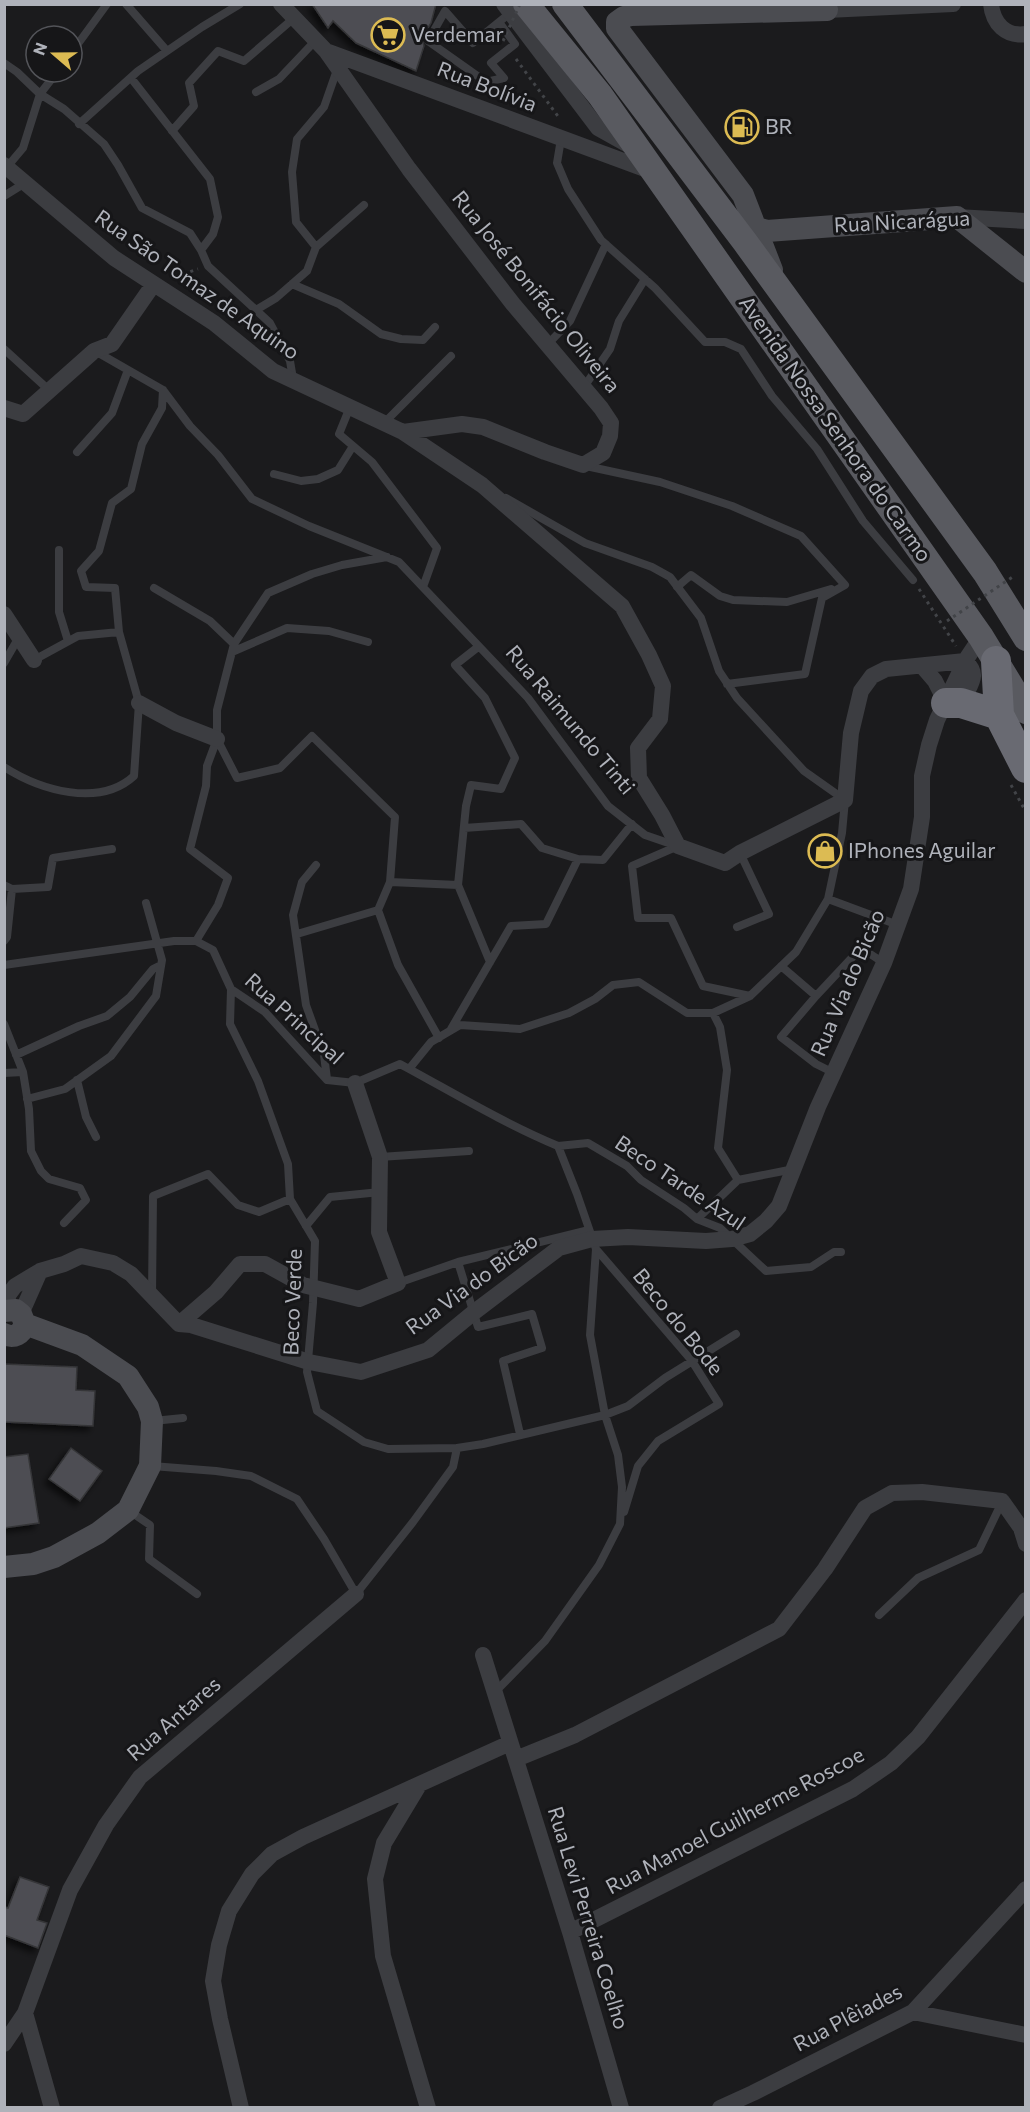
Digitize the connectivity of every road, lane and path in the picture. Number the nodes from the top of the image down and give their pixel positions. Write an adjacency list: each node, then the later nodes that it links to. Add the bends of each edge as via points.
1 (107, 4): 13 (lane)
2 (126, 4): 17 (lane)
3 (240, 4): 17 (lane)
4 (281, 4): 10 (street, Rua Bolívia)
5 (565, 4): 14 (main road, Avenida Nossa Senhora do Carmo)
6 (952, 4): 8 (street)
7 (991, 4): 12 (street, via 996,22 1003,30)
8 (825, 7): 11 (street, via 631,15 617,22)
9 (512, 10): 9 (lane, via 473,43 445,11 428,41 486,82 504,78 491,63 515,44); 15 (path, bridge); 28 (main road, Avenida Nossa Senhora do Carmo, via 600,94)
10 (294, 18): 16 (street, Rua Bolívia); 26 (lane, via 244,61 218,51 189,83 194,106)
11 (617, 28): 14 (street); 35 (street, Avenida Nossa Senhora do Carmo, via 743,195)
12 (1026, 34)
13 (84, 36)
14 (589, 36): 46 (main road, Avenida Nossa Senhora do Carmo)
15 (503, 42)
16 (321, 45): 20 (street, Rua José Bonifácio Oliveira); 23 (lane); 27 (street, Rua Bolívia)
17 (167, 51): 21 (lane)
18 (510, 51): 27 (path)
19 (4, 63): 24 (lane)
20 (339, 66): 38 (lane, via 324,107 297,139 292,172 296,222); 49 (street, Rua José Bonifácio Oliveira, via 409,170)
21 (131, 78): 25 (lane); 26 (lane)
22 (48, 84): 24 (lane)
23 (256, 92)
24 (40, 94): 25 (lane); 29 (lane, via 23,148)
25 (79, 124): 39 (lane, via 104,144 142,208 190,233)
26 (172, 131): 39 (lane, via 210,179 218,218 213,234)
27 (562, 132): 28 (street, Rua Bolívia); 37 (lane, via 557,163 568,189)
28 (641, 161): 84 (main road, Avenida Nossa Senhora do Carmo)
29 (6, 166): 30 (street, Rua São Tomaz de Aquino)
30 (26, 183): 31 (lane); 45 (street, Rua São Tomaz de Aquino, via 114,258)
31 (4, 196)
32 (364, 205): 38 (lane)
33 (957, 217): 34 (street, Rua Nicarágua); 36 (street, Rua Nicarágua); 42 (street)
34 (1026, 221)
35 (754, 227): 36 (street, Rua Nicarágua); 40 (street, Avenida Nossa Senhora do Carmo)
36 (779, 230): 40 (street)
37 (606, 244): 43 (lane); 49 (lane, via 570,321)
38 (316, 247): 44 (lane, via 307,271)
39 (201, 250): 41 (lane)
40 (766, 253): 46 (street, Avenida Nossa Senhora do Carmo)
41 (208, 266): 45 (path); 47 (lane)
42 (1026, 272)
43 (645, 279): 55 (lane, via 619,321 610,349); 70 (lane, via 705,342 725,342 741,349 772,396 817,449 863,521)
44 (292, 284): 47 (lane); 48 (lane, via 339,304 381,334 423,340)
45 (159, 288): 51 (street, via 112,344); 54 (street, Rua São Tomaz de Aquino, via 214,323 273,371)
46 (781, 293): 79 (main road, Avenida Nossa Senhora do Carmo, via 985,572)
47 (256, 310): 54 (lane, via 270,323 285,351)
48 (435, 327)
49 (548, 344): 55 (street, Rua José Bonifácio Oliveira)
50 (4, 349): 57 (lane)
51 (94, 351): 53 (lane, Rua Raimundo Tinti); 57 (street)
52 (451, 356): 60 (lane)
53 (128, 370): 56 (lane, Rua Raimundo Tinti); 63 (lane, via 111,413)
54 (293, 380): 58 (street, Rua São Tomaz de Aquino)
55 (584, 387): 64 (street, Rua José Bonifácio Oliveira, via 611,423 603,453)
56 (163, 390): 68 (lane, Rua Raimundo Tinti, via 252,499); 77 (lane, via 162,408 142,444 131,489 112,502 99,551 81,571 86,586 115,588)
57 (50, 391): 59 (street, via 23,414)
58 (350, 407): 60 (street, Rua São Tomaz de Aquino); 62 (lane, via 339,434)
59 (4, 408)
60 (384, 423): 61 (street, Rua São Tomaz de Aquino)
61 (403, 432): 64 (street, via 462,424 483,427); 66 (street, Rua São Tomaz de Aquino)
62 (353, 446): 65 (lane, via 338,470 318,478 301,481); 72 (lane, via 372,462 437,548)
63 (77, 452)
64 (583, 465): 71 (lane, via 671,485 801,536)
65 (274, 474)
66 (482, 485): 73 (lane, via 585,543 652,567 670,577); 99 (street, Rua São Tomaz de Aquino, via 622,606 649,655 663,686 660,719 638,748 639,778)
67 (59, 550): 80 (lane, via 59,612)
68 (387, 557): 72 (lane, Rua Raimundo Tinti, via 399,562); 83 (lane, via 342,564 268,593)
69 (1014, 576): 76 (path, bridge)
70 (913, 580)
71 (845, 585): 73 (lane, via 787,602 733,600 720,596 691,575); 89 (lane, via 822,598 805,674)
72 (423, 587): 82 (lane, Rua Raimundo Tinti)
73 (677, 587): 89 (lane, via 701,618)
74 (154, 588): 83 (lane, via 210,621)
75 (4, 614): 78 (street)
76 (947, 621)
77 (119, 632): 80 (lane, via 78,636); 90 (lane)
78 (19, 637): 85 (street); 87 (lane)
79 (1026, 638)
80 (68, 641): 85 (lane)
81 (368, 642): 83 (lane, via 329,631 287,628)
82 (478, 647): 97 (lane, Rua Raimundo Tinti, via 528,698 608,806); 98 (lane, via 455,665 485,698 515,758 501,789 471,785)
83 (233, 648): 93 (lane, via 217,710)
84 (988, 649): 86 (street); 92 (highway)
85 (34, 660)
86 (965, 661): 88 (street); 91 (street, via 974,675 971,683 966,694)
87 (4, 663)
88 (923, 667): 91 (street); 96 (street, via 886,669 872,676 861,691 851,733)
89 (727, 684): 96 (lane, via 804,771)
90 (139, 703): 93 (street); 94 (lane, via 134,776 126,784 104,791 55,790)
91 (946, 703): 92 (highway); 110 (street, Rua Via do Bicão, via 937,720 922,776 918,853 911,890)
92 (1012, 713): 95 (highway)
93 (217, 739): 104 (lane, via 237,778 280,768 312,736 395,817); 114 (lane, via 207,766 206,786 190,849 228,878)
94 (4, 767)
95 (1026, 768)
96 (845, 800): 101 (street, Rua Raimundo Tinti); 107 (lane)
97 (632, 824): 99 (lane, Rua Raimundo Tinti, via 645,835); 102 (lane, via 603,860)
98 (464, 828): 102 (lane, via 521,824 542,848); 105 (lane)
99 (678, 846): 101 (street, Rua Raimundo Tinti, via 725,863); 122 (lane, via 632,866 638,918 671,918 703,986)
100 (112, 849): 106 (lane, via 53,858 48,887)
101 (740, 853): 111 (lane, via 769,914)
102 (578, 859): 116 (lane, via 546,924 511,926)
103 (316, 865): 112 (lane, via 302,882 294,915)
104 (390, 882): 105 (lane); 109 (lane)
105 (458, 885): 116 (lane)
106 (8, 887): 113 (lane)
107 (828, 899): 110 (lane); 120 (lane, via 796,952)
108 (146, 903): 115 (lane)
109 (378, 910): 112 (lane); 127 (lane, via 398,965)
110 (898, 925): 117 (street, Rua Via do Bicão)
111 (736, 927)
112 (297, 934): 134 (lane, via 306,1005 324,1055)
113 (4, 941)
114 (196, 941): 115 (lane); 121 (lane, Rua Principal, via 213,950)
115 (158, 943): 118 (lane); 119 (lane)
116 (490, 962): 126 (lane)
117 (885, 963): 123 (lane, via 861,948); 132 (street, Rua Via do Bicão)
118 (4, 965)
119 (161, 965): 128 (lane, via 107,1016); 133 (lane, via 156,996 111,1056)
120 (781, 966): 122 (lane); 123 (lane)
121 (231, 989): 134 (lane, Rua Principal, via 265,1012); 144 (lane, Beco Verde, via 230,1024 258,1081 288,1164)
122 (750, 996): 124 (lane)
123 (816, 996): 132 (lane, via 781,1037 816,1064)
124 (713, 1013): 126 (lane, via 687,1013 639,982 613,985 569,1013 520,1029 460,1025); 142 (lane, via 720,1027 727,1070 718,1148)
125 (4, 1024): 128 (lane)
126 (449, 1031): 127 (lane)
127 (439, 1038): 129 (lane, via 431,1042)
128 (16, 1055): 130 (lane)
129 (410, 1069): 135 (lane, Rua Principal, via 400,1064); 138 (lane, via 520,1130)
130 (23, 1072): 131 (lane); 136 (lane)
131 (4, 1073)
132 (835, 1073): 141 (street, Rua Via do Bicão)
133 (77, 1080): 136 (lane, via 65,1089); 137 (lane, via 86,1117)
134 (327, 1080): 135 (lane, Rua Principal)
135 (355, 1083): 140 (street)
136 (27, 1099): 146 (lane, via 31,1151 41,1172 49,1179 80,1188 86,1200)
137 (96, 1137)
138 (558, 1146): 145 (lane, Beco Tarde Azul, via 588,1143 627,1166); 148 (lane)
139 (469, 1150): 140 (lane)
140 (380, 1156): 143 (street)
141 (795, 1169): 142 (lane); 149 (street, Rua Via do Bicão, via 779,1206 766,1221 750,1234)
142 (738, 1180): 145 (lane)
143 (380, 1192): 147 (lane, via 330,1197); 152 (street, via 380,1232)
144 (290, 1199): 147 (lane, Beco Verde); 154 (lane, via 259,1212 238,1205 208,1174 153,1196)
145 (697, 1219): 149 (lane, Beco Tarde Azul, via 720,1228)
146 (64, 1223)
147 (306, 1226): 153 (lane, Beco Verde, via 315,1241)
148 (592, 1239): 149 (street, Rua Via do Bicão); 151 (lane); 155 (street, Rua Via do Bicão, via 559,1248); 159 (lane, Beco do Bode); 161 (lane, via 590,1335)
149 (732, 1239): 150 (lane, Beco Tarde Azul, via 766,1270 811,1267 834,1252)
150 (841, 1252)
151 (458, 1262): 152 (lane); 155 (lane)
152 (398, 1283): 153 (street, via 359,1299)
153 (314, 1287): 157 (street, via 265,1264 240,1264 216,1292); 160 (lane, Beco Verde)
154 (152, 1296): 156 (street, via 131,1274 113,1263 81,1256 40,1271); 157 (street)
155 (473, 1313): 160 (street, Rua Via do Bicão, via 428,1350 361,1372); 164 (lane, via 478,1327 532,1314 542,1348 503,1361)
156 (13, 1321): 163 (street, via 82,1345 128,1376 148,1407)
157 (179, 1324): 160 (street, Rua Via do Bicão)
158 (736, 1334): 159 (lane, Beco Verde)
159 (692, 1361): 161 (lane, Beco Verde, via 628,1406); 169 (lane, Beco do Bode, via 718,1404 658,1441 638,1466)
160 (309, 1362): 165 (lane, Beco Verde, via 307,1372 317,1411 364,1442 388,1449)
161 (605, 1415): 164 (lane, Beco Verde); 169 (lane, via 618,1455 622,1487)
162 (183, 1418): 163 (lane)
163 (152, 1421): 166 (street)
164 (520, 1434): 165 (lane, Beco Verde)
165 (457, 1448): 173 (lane, via 453,1467)
166 (150, 1466): 168 (street); 173 (lane, via 251,1476 297,1498)
167 (1002, 1501): 170 (street, via 1021,1528); 175 (lane, via 979,1550 918,1578); 179 (street, via 892,1492 866,1508 779,1629 575,1735)
168 (128, 1510): 171 (street, via 98,1533 54,1557); 172 (lane, via 150,1524 149,1559)
169 (620, 1524): 177 (lane, via 599,1565 545,1641)
170 (1026, 1544)
171 (4, 1567)
172 (197, 1594)
173 (356, 1594): 184 (street, Rua Antares, via 140,1777 106,1825 70,1890)
174 (1026, 1600): 182 (street, Rua Manoel Guilherme Roscoe, via 918,1737 891,1763 853,1789)
175 (879, 1615)
176 (483, 1655): 177 (street, Rua Levi Perreira Coelho)
177 (495, 1692): 178 (street, Rua Levi Perreira Coelho)
178 (510, 1743): 179 (street, Rua Levi Perreira Coelho); 180 (street)
179 (516, 1759): 182 (street, Rua Levi Perreira Coelho)
180 (418, 1785): 188 (street, via 272,1854 252,1874 229,1911 213,1981); 189 (street, via 384,1843 375,1879 383,1956)
181 (1026, 1889): 183 (street, Rua Plêiades)
182 (570, 1932): 190 (street, Rua Levi Perreira Coelho)
183 (913, 2012): 185 (street); 191 (street, Rua Plêiades)
184 (25, 2013): 186 (street, Rua Antares); 187 (street)
185 (1026, 2035)
186 (4, 2044)
187 (52, 2108)
188 (241, 2108)
189 (428, 2108)
190 (621, 2108)
191 (720, 2108)

